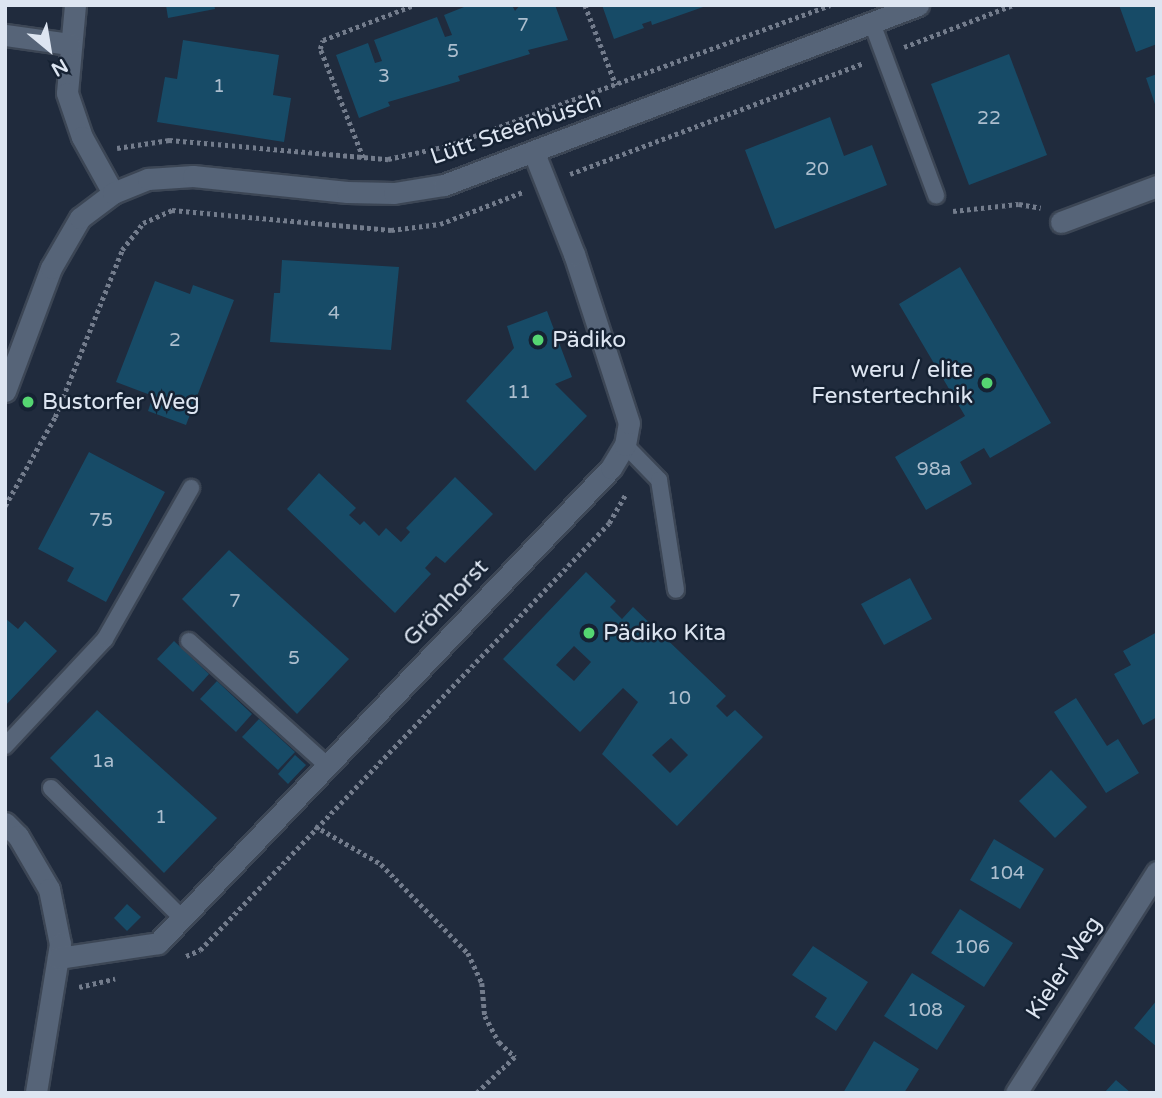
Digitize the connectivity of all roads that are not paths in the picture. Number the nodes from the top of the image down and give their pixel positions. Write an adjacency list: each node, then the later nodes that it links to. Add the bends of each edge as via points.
1 (75, 5): 5 (street)
2 (918, 5): 3 (street, Lütt Steenbusch)
3 (872, 23): 6 (street, Lütt Steenbusch); 9 (lane)
4 (5, 35): 5 (street)
5 (69, 44): 8 (street, via 66,93)
6 (534, 153): 8 (street, Lütt Steenbusch, via 444,185 394,193 193,176 148,179); 12 (street, via 574,254 629,423)
7 (1157, 187): 10 (street)
8 (113, 193): 11 (street, via 80,218 51,268)
9 (936, 195)
10 (1061, 222)
11 (5, 391)
12 (625, 445): 14 (lane, via 659,480); 17 (street, Grönhorst, via 611,468)
13 (191, 488): 16 (lane, via 104,639)
14 (676, 590)
15 (188, 641): 17 (lane)
16 (5, 746)
17 (328, 766): 21 (street, Grönhorst)
18 (51, 788): 21 (lane)
19 (5, 823): 22 (street, via 18,836 49,889 60,944)
20 (1157, 872): 24 (street, Kieler Weg)
21 (182, 918): 22 (street, Grönhorst, via 158,943)
22 (58, 958): 23 (street)
23 (36, 1093)
24 (1016, 1093)

